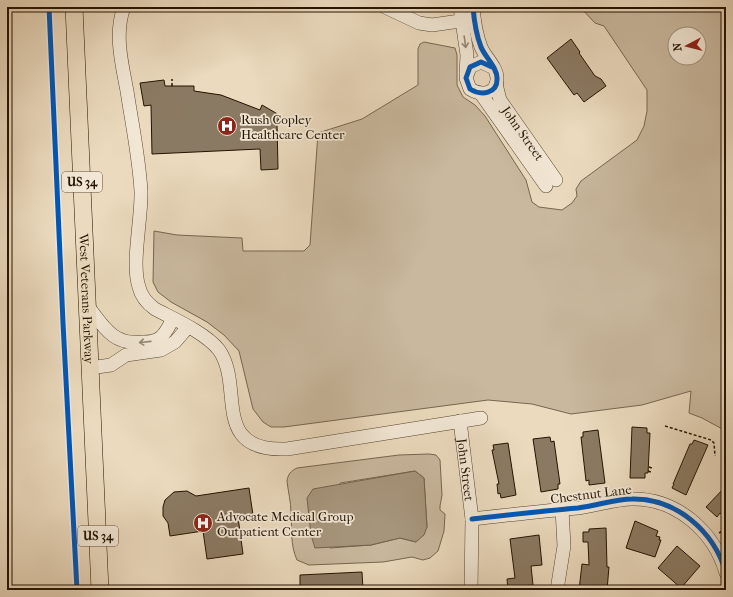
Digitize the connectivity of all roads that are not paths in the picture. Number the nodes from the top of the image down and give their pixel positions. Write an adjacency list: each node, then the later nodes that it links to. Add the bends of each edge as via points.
1 (74, 7): 10 (main road, West Veterans Parkway / US 34)
2 (124, 7): 11 (street, via 120,25 120,53 141,192 137,280 139,290 150,305)
3 (385, 7): 5 (street, via 426,24 438,24)
4 (460, 7): 5 (street)
5 (470, 16): 6 (street, via 481,48); 7 (street, one-way to 7)
6 (492, 67): 7 (street, via 485,63 477,63 470,67); 8 (street, via 497,78)
7 (466, 78): 9 (street, via 470,89)
8 (496, 84): 9 (street, via 488,93); 9 (street, John Street, via 500,100 551,183)
9 (481, 94)
10 (87, 305): 11 (street, one-way to 10, via 161,337 153,341 124,342 103,326); 13 (main road, West Veterans Parkway / US 34)
11 (174, 319): 12 (street)
12 (188, 327): 13 (street, via 176,342 161,350 126,355 111,365); 15 (street, via 218,350 224,359 237,427 252,443 262,447 287,449)
13 (90, 368): 19 (main road, West Veterans Parkway / US 34)
14 (481, 418): 15 (street)
15 (460, 421): 17 (street, John Street)
16 (562, 509): 17 (street, Chestnut Lane); 18 (street, Chestnut Lane, via 633,499 662,504 688,517 698,526 717,550); 21 (street, via 564,546)
17 (472, 519): 20 (street, John Street)
18 (726, 572)
19 (100, 590)
20 (471, 590)
21 (557, 590)

